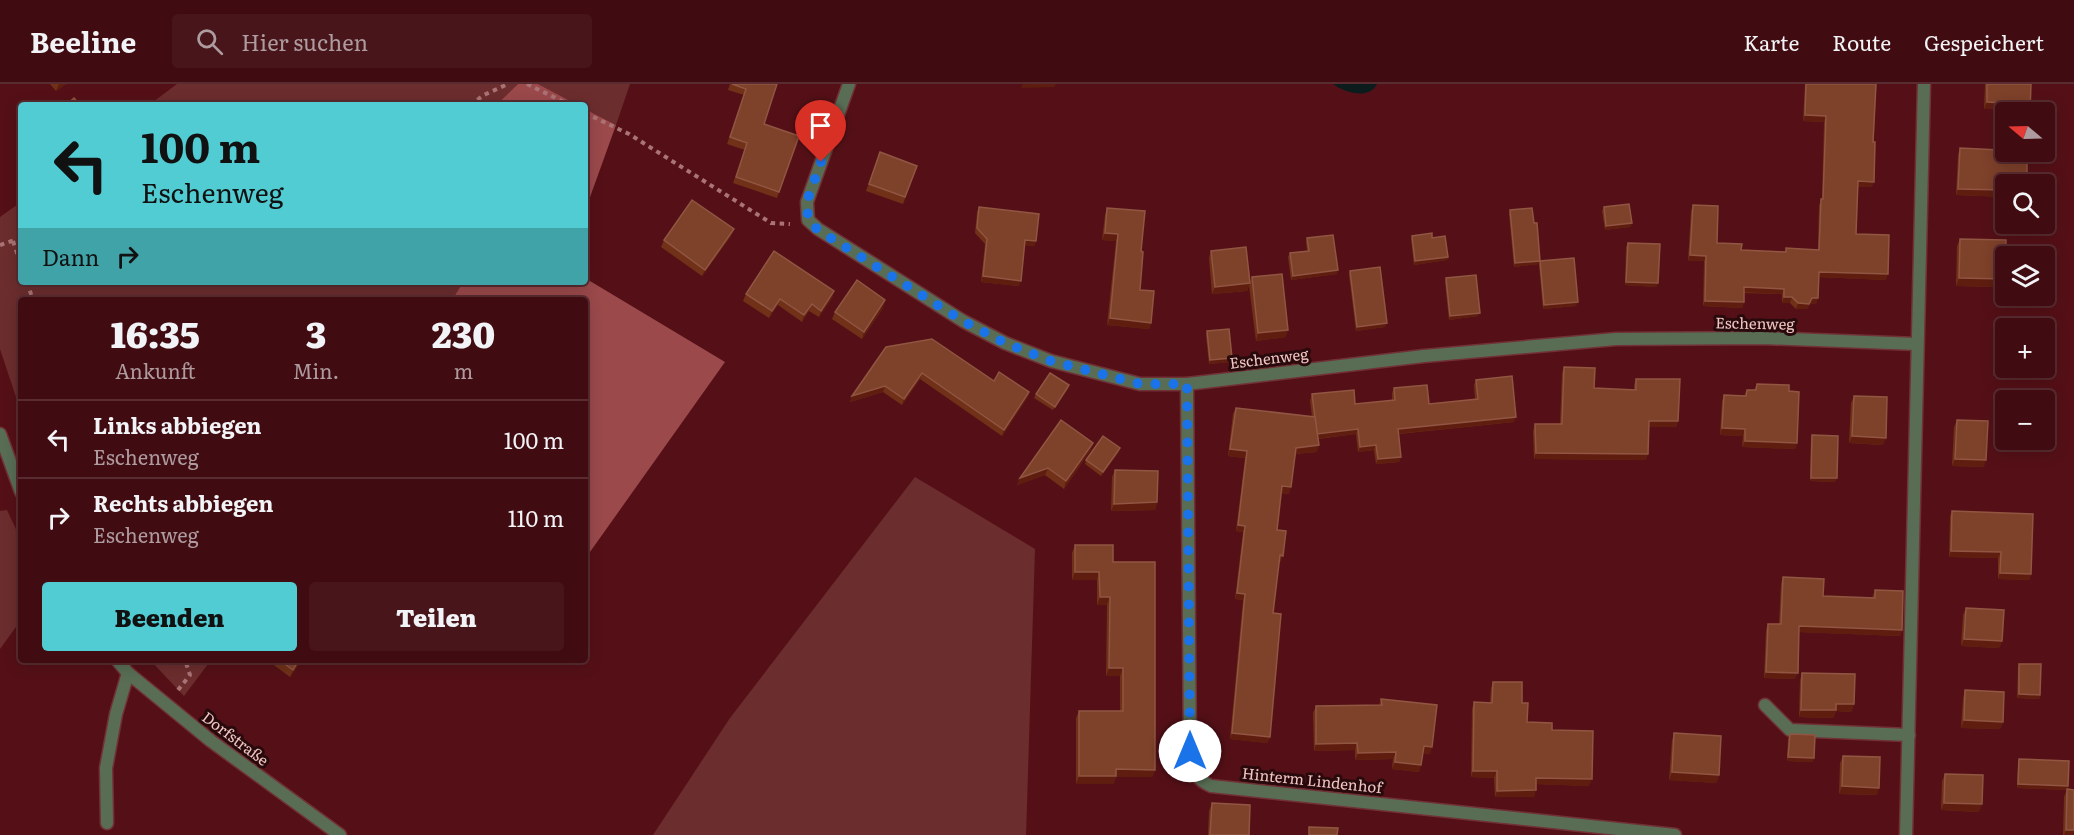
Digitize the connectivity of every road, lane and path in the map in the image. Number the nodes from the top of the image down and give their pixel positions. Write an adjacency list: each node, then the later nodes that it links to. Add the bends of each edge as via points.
1 (508, 84): 5 (path)
2 (527, 84): 6 (path)
3 (849, 84): 8 (street, via 807,201)
4 (1924, 84): 13 (street)
5 (474, 102)
6 (564, 102)
7 (588, 114): 8 (path, via 629,134 771,223 788,225)
8 (808, 220): 14 (street, Eschenweg, via 963,321 1005,343 1051,361 1140,384)
9 (18, 239): 10 (path)
10 (13, 241): 11 (path); 12 (path)
11 (0, 246)
12 (18, 256)
13 (1917, 344): 14 (street, Eschenweg, via 1763,338 1616,339 1424,356); 22 (street)
14 (1187, 384): 25 (street, Hinterm Lindenhof, via 1190,751 1200,781 1211,786)
15 (0, 434): 16 (street)
16 (18, 484)
17 (120, 663): 19 (street, Dorfstraße)
18 (186, 663): 20 (path, via 190,675)
19 (128, 673): 20 (street, Dorfstraße); 23 (street, via 106,768)
20 (166, 704): 24 (street, Dorfstraße)
21 (1765, 705): 22 (street, via 1790,730)
22 (1909, 735): 26 (street)
23 (107, 823)
24 (340, 835)
25 (1675, 835)
26 (1906, 835)

